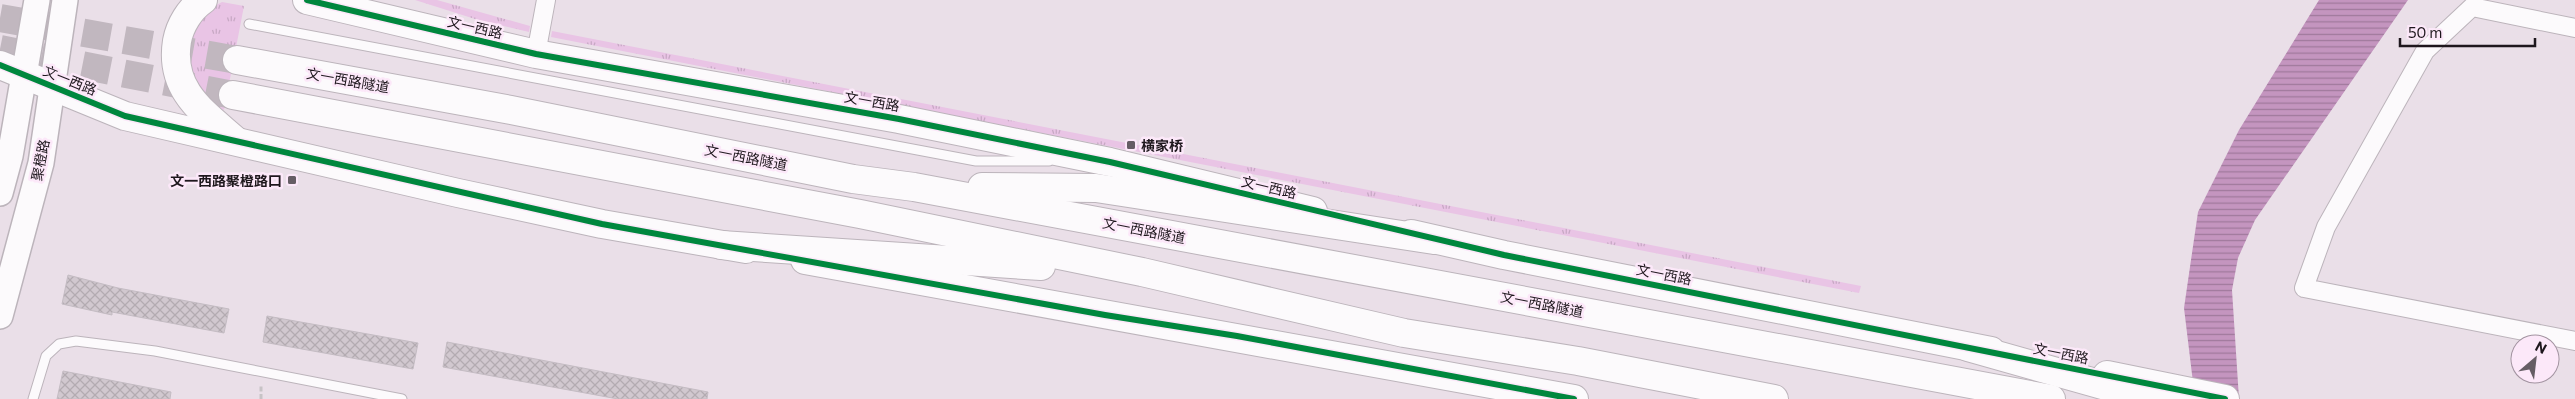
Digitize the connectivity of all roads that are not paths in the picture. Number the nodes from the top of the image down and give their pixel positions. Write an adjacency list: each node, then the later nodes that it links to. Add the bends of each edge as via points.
1 (37, 0): 10 (street)
2 (65, 0): 11 (street, 聚橙路)
3 (203, 0): 13 (main road, via 187,16 178,33 175,57 178,74 192,101)
4 (307, 0): 8 (main road, 文一西路)
5 (546, 0): 8 (street)
6 (249, 24): 14 (lane, via 976,161)
7 (2575, 28): 21 (street, via 2472,7 2425,51 2326,227 2304,288)
8 (536, 54): 14 (main road, 文一西路, via 899,119)
9 (238, 60): 15 (main road, 文一西路隧道, via 511,110 853,179)
10 (12, 70): 11 (main road, 文一西路); 16 (street, via 10,156)
11 (52, 86): 13 (main road, 文一西路, via 125,116); 20 (street, 聚橙路, via 41,163)
12 (233, 95): 19 (main road, via 860,214)
13 (236, 142): 18 (main road, 文一西路, via 593,222)
14 (1110, 162): 17 (main road, 文一西路)
15 (914, 187): 17 (main road, via 1096,188); 28 (main road, 文一西路隧道)
16 (0, 193)
17 (1434, 240): 22 (main road, 文一西路)
18 (721, 245): 19 (main road); 23 (main road, 文一西路)
19 (1142, 272): 27 (main road, via 1404,334 1578,361)
20 (0, 316)
21 (2575, 340)
22 (1968, 347): 29 (main road); 30 (main road, 文一西路)
23 (1515, 393): 26 (main road, 文一西路)
24 (33, 399): 25 (lane, via 46,356 59,344 76,341 155,351)
25 (402, 399)
26 (1574, 399)
27 (1774, 399)
28 (2051, 399)
29 (2152, 399)
30 (2225, 399)

